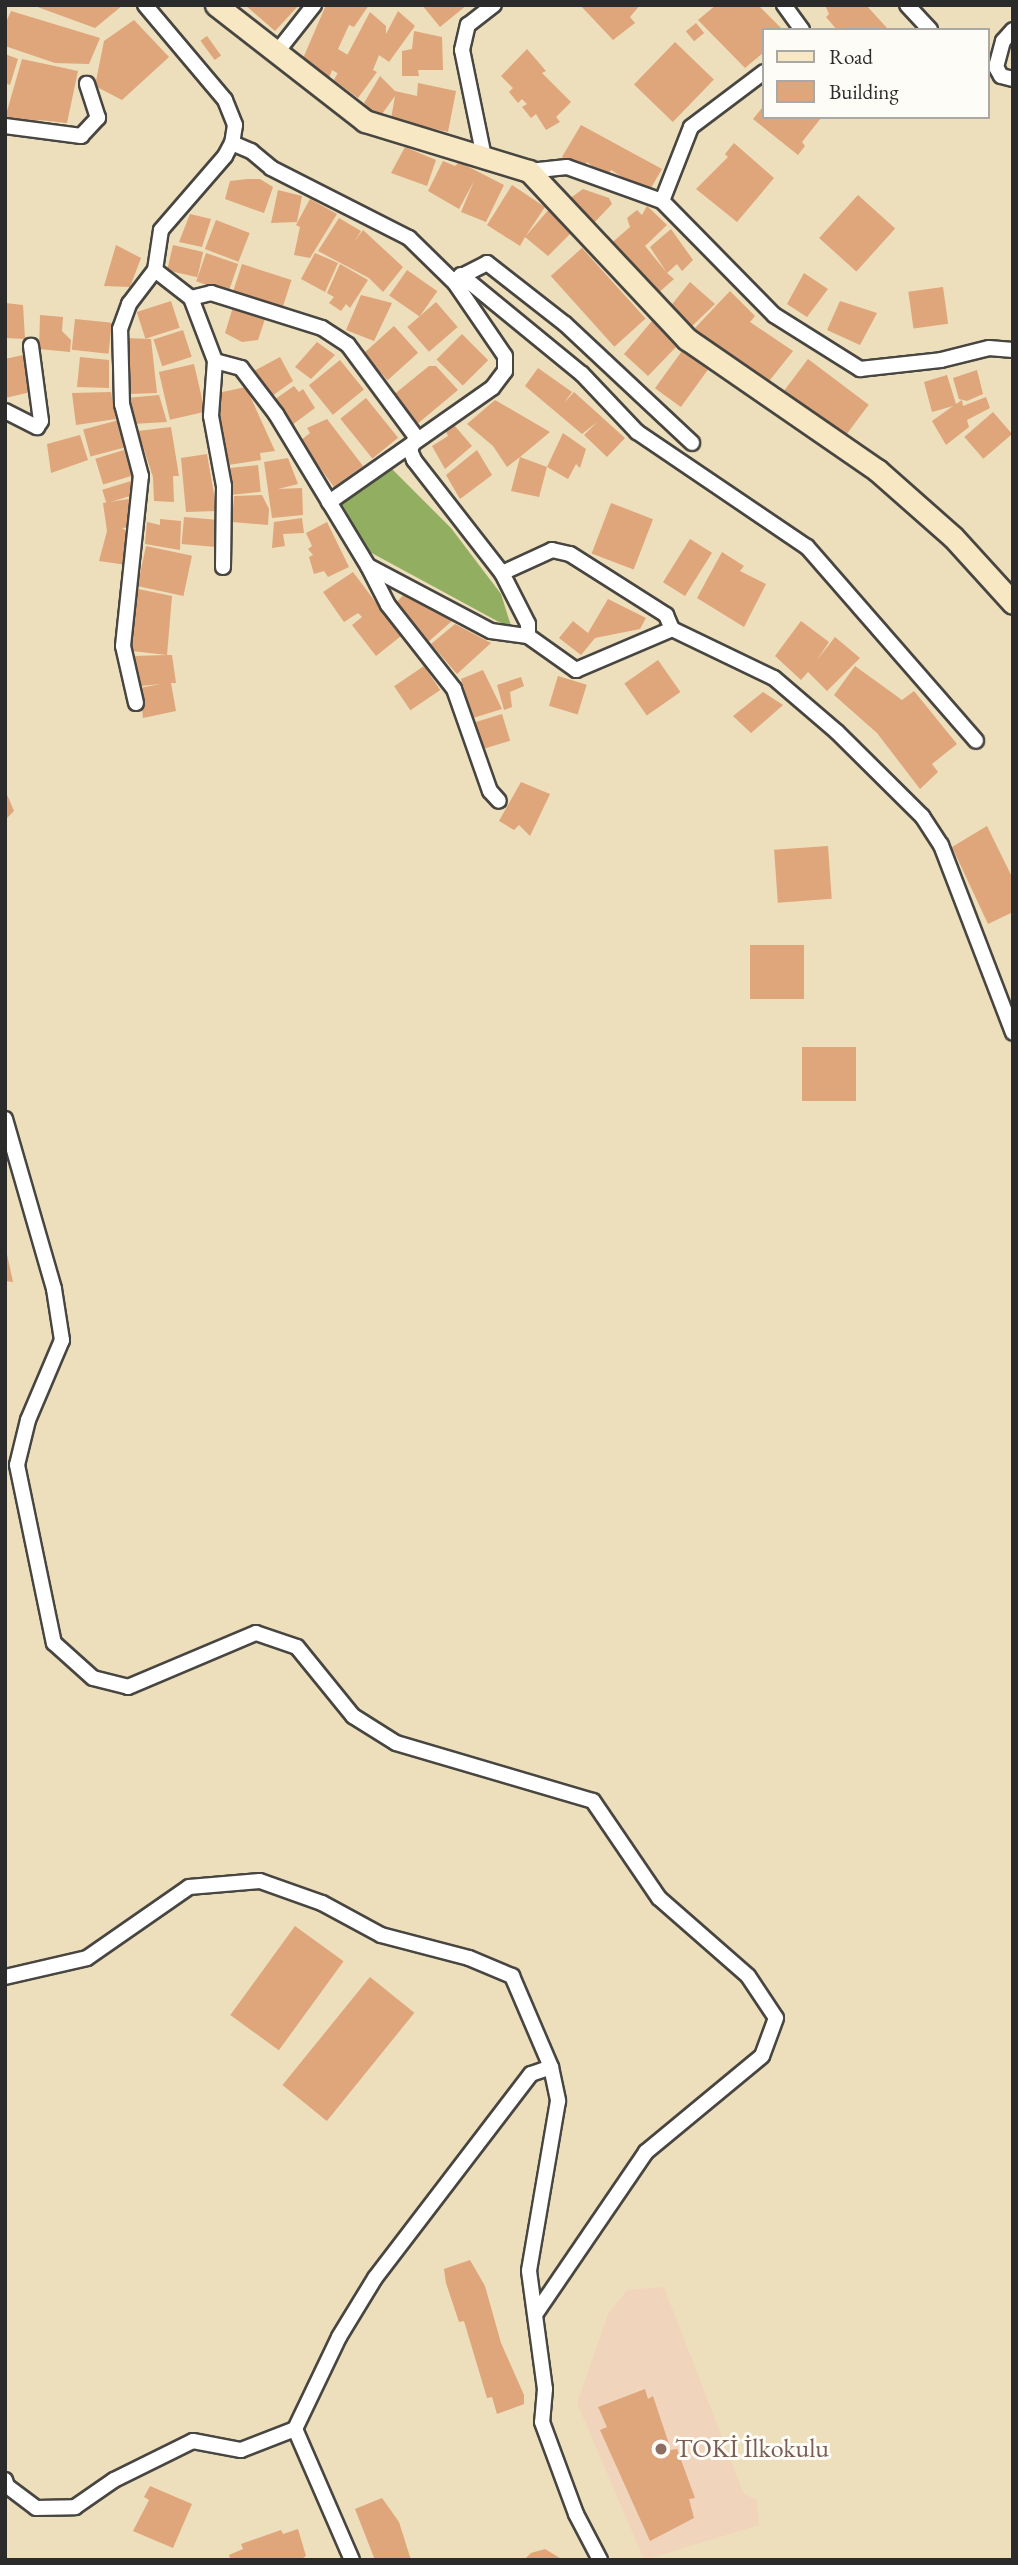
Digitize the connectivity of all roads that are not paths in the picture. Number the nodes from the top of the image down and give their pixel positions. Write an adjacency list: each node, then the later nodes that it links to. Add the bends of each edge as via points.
1 (145, 5): 15 (street, via 225,100 235,125)
2 (216, 5): 10 (street)
3 (314, 5): 10 (street)
4 (494, 5): 16 (street, via 468,25 461,50)
5 (784, 5): 7 (street)
6 (906, 5): 8 (street)
7 (801, 28)
8 (928, 28)
9 (1013, 30): 12 (street, via 1003,41 996,67)
10 (277, 52): 16 (street, via 365,121)
11 (762, 74): 18 (street, via 691,127)
12 (1001, 78)
13 (87, 84): 14 (street, via 98,118 81,136)
14 (5, 126)
15 (232, 143): 19 (street, via 161,230); 20 (street, via 251,150 271,168 409,238)
16 (484, 157): 17 (street)
17 (529, 171): 18 (street, via 567,167); 32 (street, via 687,339 877,470 953,537)
18 (662, 201): 23 (street, via 774,314 860,369 942,360 989,348)
19 (155, 270): 21 (street); 35 (street, via 129,304 120,330 122,404 141,477 123,646)
20 (457, 278): 26 (street, via 505,356 505,371 492,388); 27 (street, via 487,263 565,324); 36 (street, via 582,374 637,432 807,547)
21 (191, 298): 24 (street); 26 (street, via 211,293 322,328 348,345)
22 (32, 346): 25 (street, via 41,421 37,427)
23 (1013, 350)
24 (215, 361): 28 (street, via 241,368); 30 (street, via 211,416 224,486)
25 (5, 411)
26 (416, 437): 28 (street); 31 (street, via 410,450 414,460)
27 (692, 443)
28 (329, 502): 29 (street)
29 (368, 566): 34 (street, via 491,632); 37 (street, via 388,604 454,689 490,791)
30 (223, 567)
31 (502, 573): 33 (street, via 552,550 570,554 646,600 666,615); 34 (street, via 528,624)
32 (1013, 603)
33 (672, 629): 34 (street, via 576,670); 38 (street, via 774,678 922,816 941,845)
34 (528, 636)
35 (136, 703)
36 (976, 741)
37 (499, 802)
38 (1013, 1033)
39 (5, 1119): 40 (street)
40 (10, 1154): 43 (street, via 54,1289 62,1340 28,1420 18,1465 54,1643 93,1678 128,1687 256,1633 297,1647 353,1716 396,1743 593,1801 659,1898 747,1976 776,2018 762,2056 646,2152)
41 (5, 1977): 42 (street, via 87,1958 190,1887 260,1881 322,1903 381,1935 469,1958 512,1976)
42 (551, 2067): 43 (street, via 558,2101 529,2271); 44 (street, via 531,2074 375,2278 339,2337)
43 (536, 2313): 47 (street, via 545,2389 542,2422 576,2514)
44 (295, 2429): 45 (street, via 241,2450 193,2441 114,2480 75,2507 36,2508); 46 (street)
45 (5, 2480)
46 (352, 2560)
47 (600, 2560)

